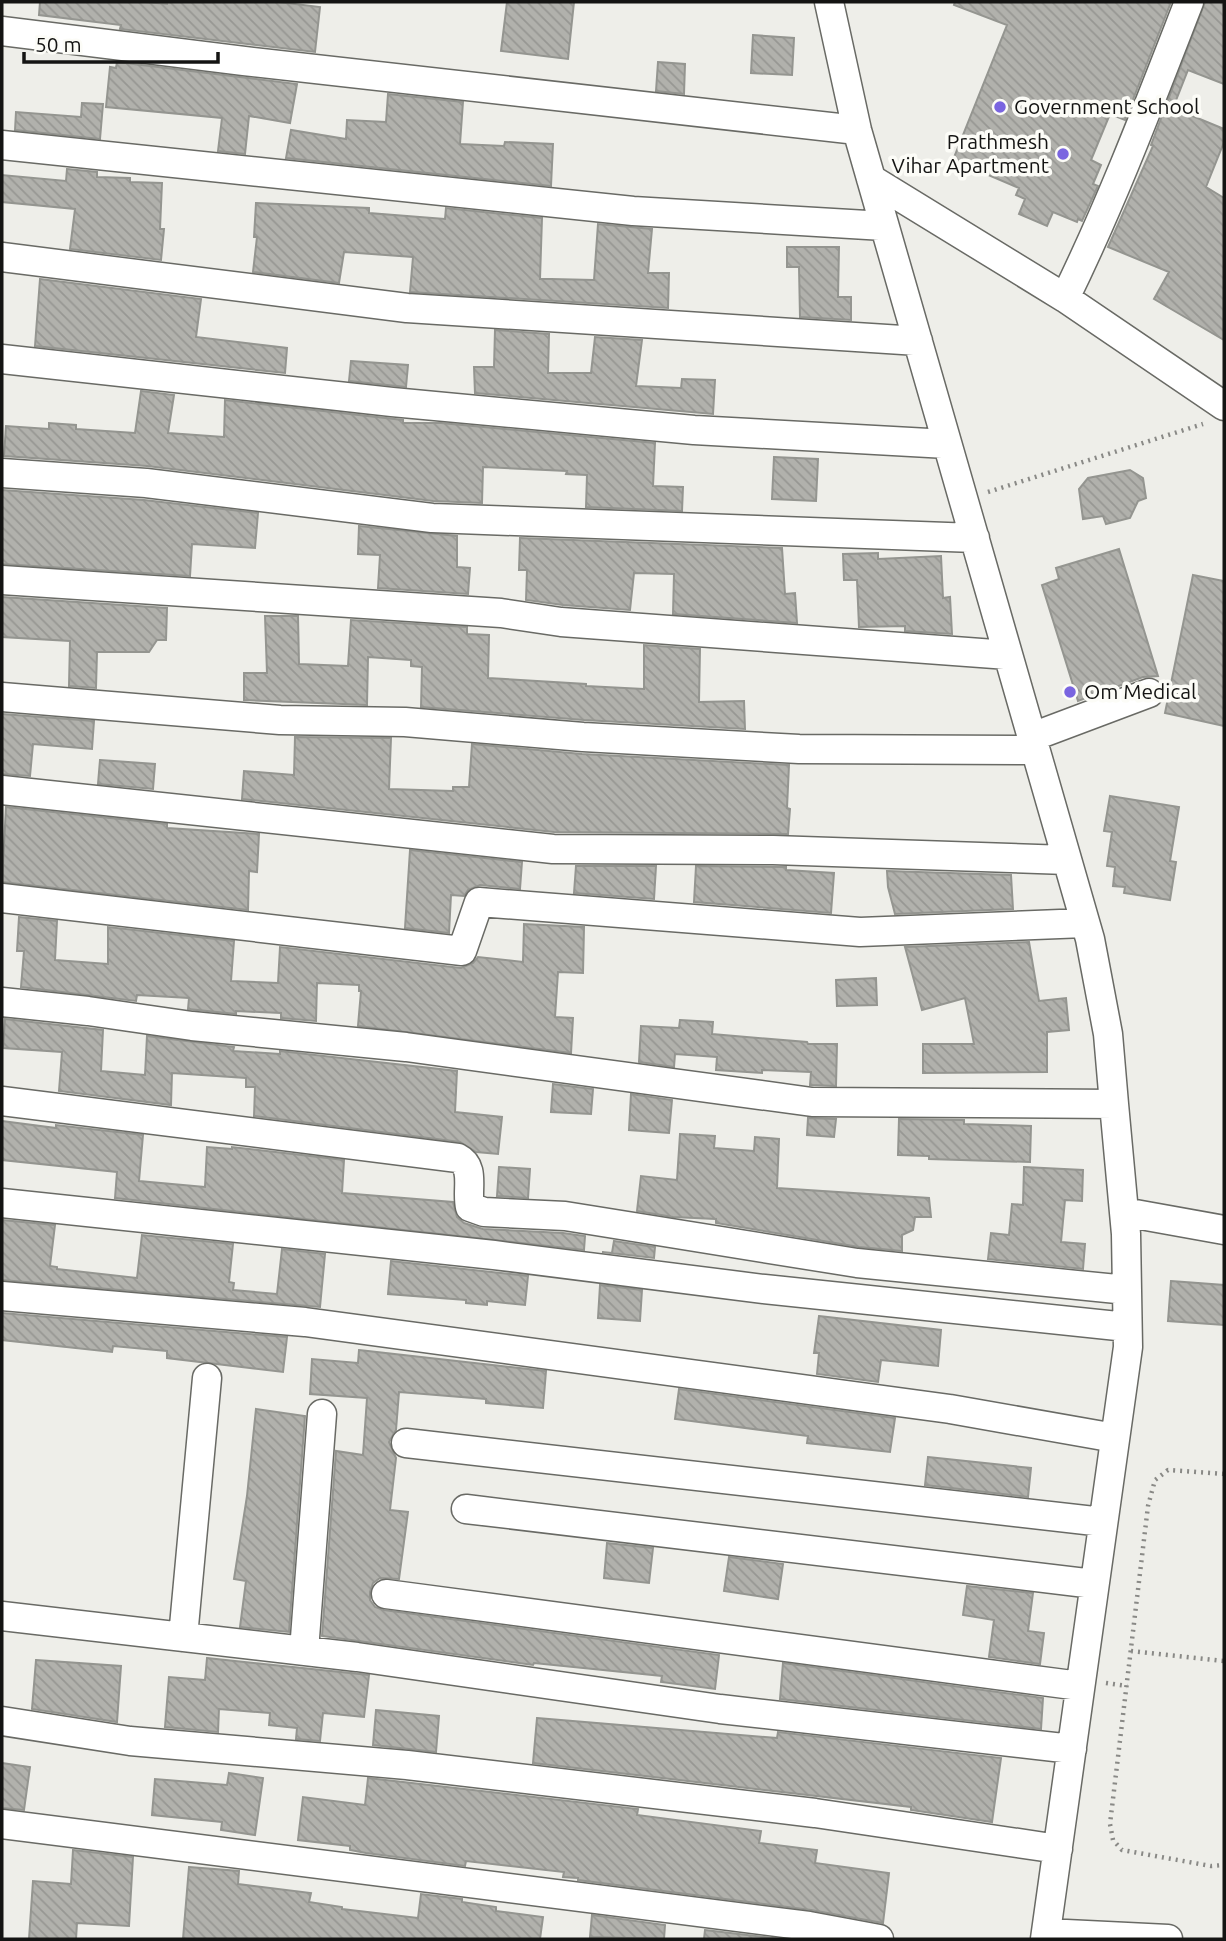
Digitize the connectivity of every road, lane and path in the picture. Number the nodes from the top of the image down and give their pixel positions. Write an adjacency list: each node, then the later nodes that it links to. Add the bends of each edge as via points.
1 (829, 2): 4 (street)
2 (1189, 2): 9 (street, via 1112,197)
3 (2, 31): 4 (street)
4 (857, 130): 6 (street)
5 (2, 145): 7 (street, via 634,211)
6 (871, 179): 7 (street); 9 (street)
7 (884, 226): 10 (street)
8 (2, 257): 10 (street, via 407,308)
9 (1065, 298): 12 (street)
10 (918, 341): 13 (street)
11 (2, 359): 13 (street, via 653,426)
12 (1218, 414): 15 (path)
13 (947, 444): 15 (street)
14 (2, 473): 16 (street, via 146,484 432,519)
15 (963, 500): 16 (street)
16 (975, 538): 18 (street)
17 (2, 580): 18 (street, via 501,612 575,623)
18 (1008, 655): 21 (street)
19 (1149, 694): 21 (street)
20 (2, 696): 21 (street, via 280,720 405,722 799,749)
21 (1033, 743): 23 (street)
22 (2, 790): 23 (street, via 553,849 774,850)
23 (1067, 860): 25 (street)
24 (2, 898): 25 (street, via 462,951 479,902 860,932)
25 (1085, 923): 28 (street, via 1108,1034)
26 (2, 1002): 28 (street, via 406,1047 812,1102)
27 (2, 1101): 32 (street, via 458,1158 469,1169 470,1207 484,1212 565,1216 857,1263)
28 (1114, 1104): 30 (street)
29 (2, 1203): 34 (street)
30 (1124, 1212): 31 (street); 32 (street)
31 (1224, 1230)
32 (1127, 1290): 34 (street)
33 (2, 1296): 37 (street, via 305,1322 950,1409)
34 (1127, 1327): 37 (street)
35 (207, 1378): 45 (street)
36 (322, 1413): 46 (street)
37 (1115, 1438): 41 (street)
38 (406, 1443): 41 (street)
39 (1224, 1474): 47 (path, via 1168,1470 1155,1480)
40 (466, 1509): 42 (street)
41 (1103, 1522): 42 (street)
42 (1094, 1584): 49 (street)
43 (386, 1594): 49 (street)
44 (2, 1616): 45 (street)
45 (183, 1637): 46 (street)
46 (304, 1651): 51 (street, via 720,1709)
47 (1131, 1651): 48 (path); 54 (path, via 1110,1824 1114,1840 1122,1850)
48 (1224, 1661)
49 (1080, 1686): 51 (street)
50 (2, 1721): 53 (street, via 130,1741 407,1765 815,1813)
51 (1072, 1749): 53 (street)
52 (2, 1824): 56 (street, via 809,1926)
53 (1058, 1849): 55 (street)
54 (1224, 1865)
55 (1045, 1936): 57 (street)
56 (879, 1939)
57 (1168, 1939)

